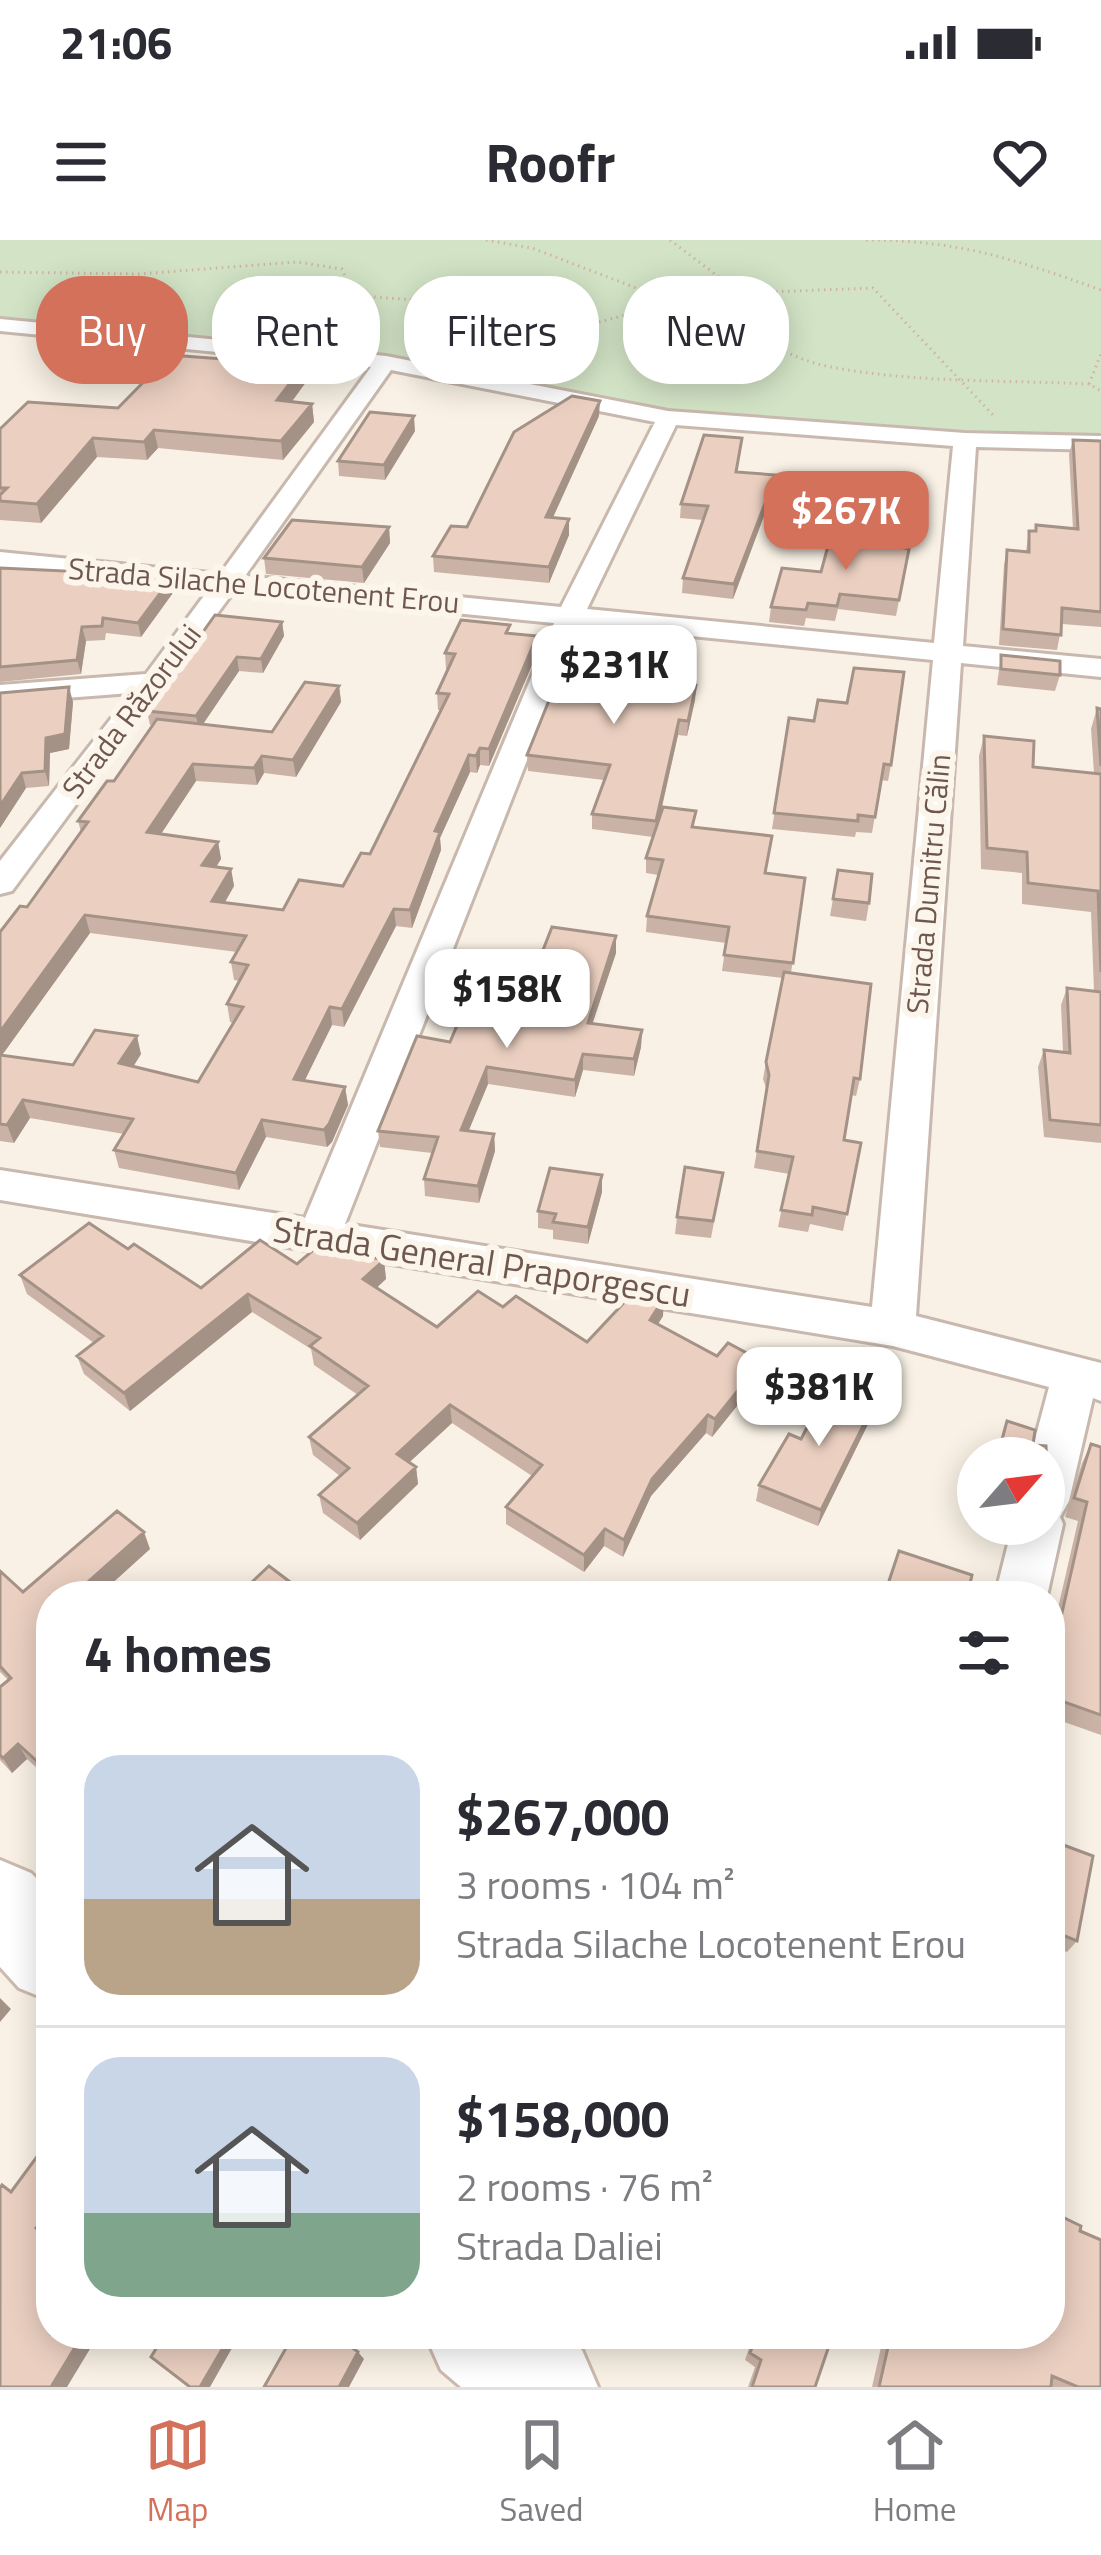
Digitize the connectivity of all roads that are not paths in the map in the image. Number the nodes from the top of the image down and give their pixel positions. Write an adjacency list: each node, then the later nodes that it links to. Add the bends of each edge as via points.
1 (0, 325): 2 (street)
2 (386, 362): 3 (street); 7 (street, Strada Răzorului)
3 (668, 418): 4 (street); 8 (street)
4 (965, 440): 5 (street); 9 (street, Strada Dumitru Călin)
5 (1101, 443)
6 (0, 560): 7 (street, Strada Silache Locotenent Erou)
7 (228, 583): 8 (street, Strada Silache Locotenent Erou); 11 (street, Strada Răzorului)
8 (571, 614): 9 (street, Strada Silache Locotenent Erou); 15 (street)
9 (947, 652): 10 (street, Strada Silache Locotenent Erou); 16 (street, Strada Dumitru Călin)
10 (1101, 668)
11 (154, 682): 12 (street); 13 (street, Strada Răzorului)
12 (0, 694)
13 (0, 884)
14 (0, 1185): 15 (street, Strada General Praporgescu)
15 (320, 1234): 16 (street, Strada General Praporgescu)
16 (893, 1328): 17 (street, Strada General Praporgescu)
17 (1088, 1378): 18 (street)
18 (1065, 1442)
19 (1033, 1545): 20 (street)
20 (1025, 1581)
21 (0, 1904): 22 (street)
22 (36, 1941)
23 (496, 2349): 24 (street)
24 (545, 2387)

